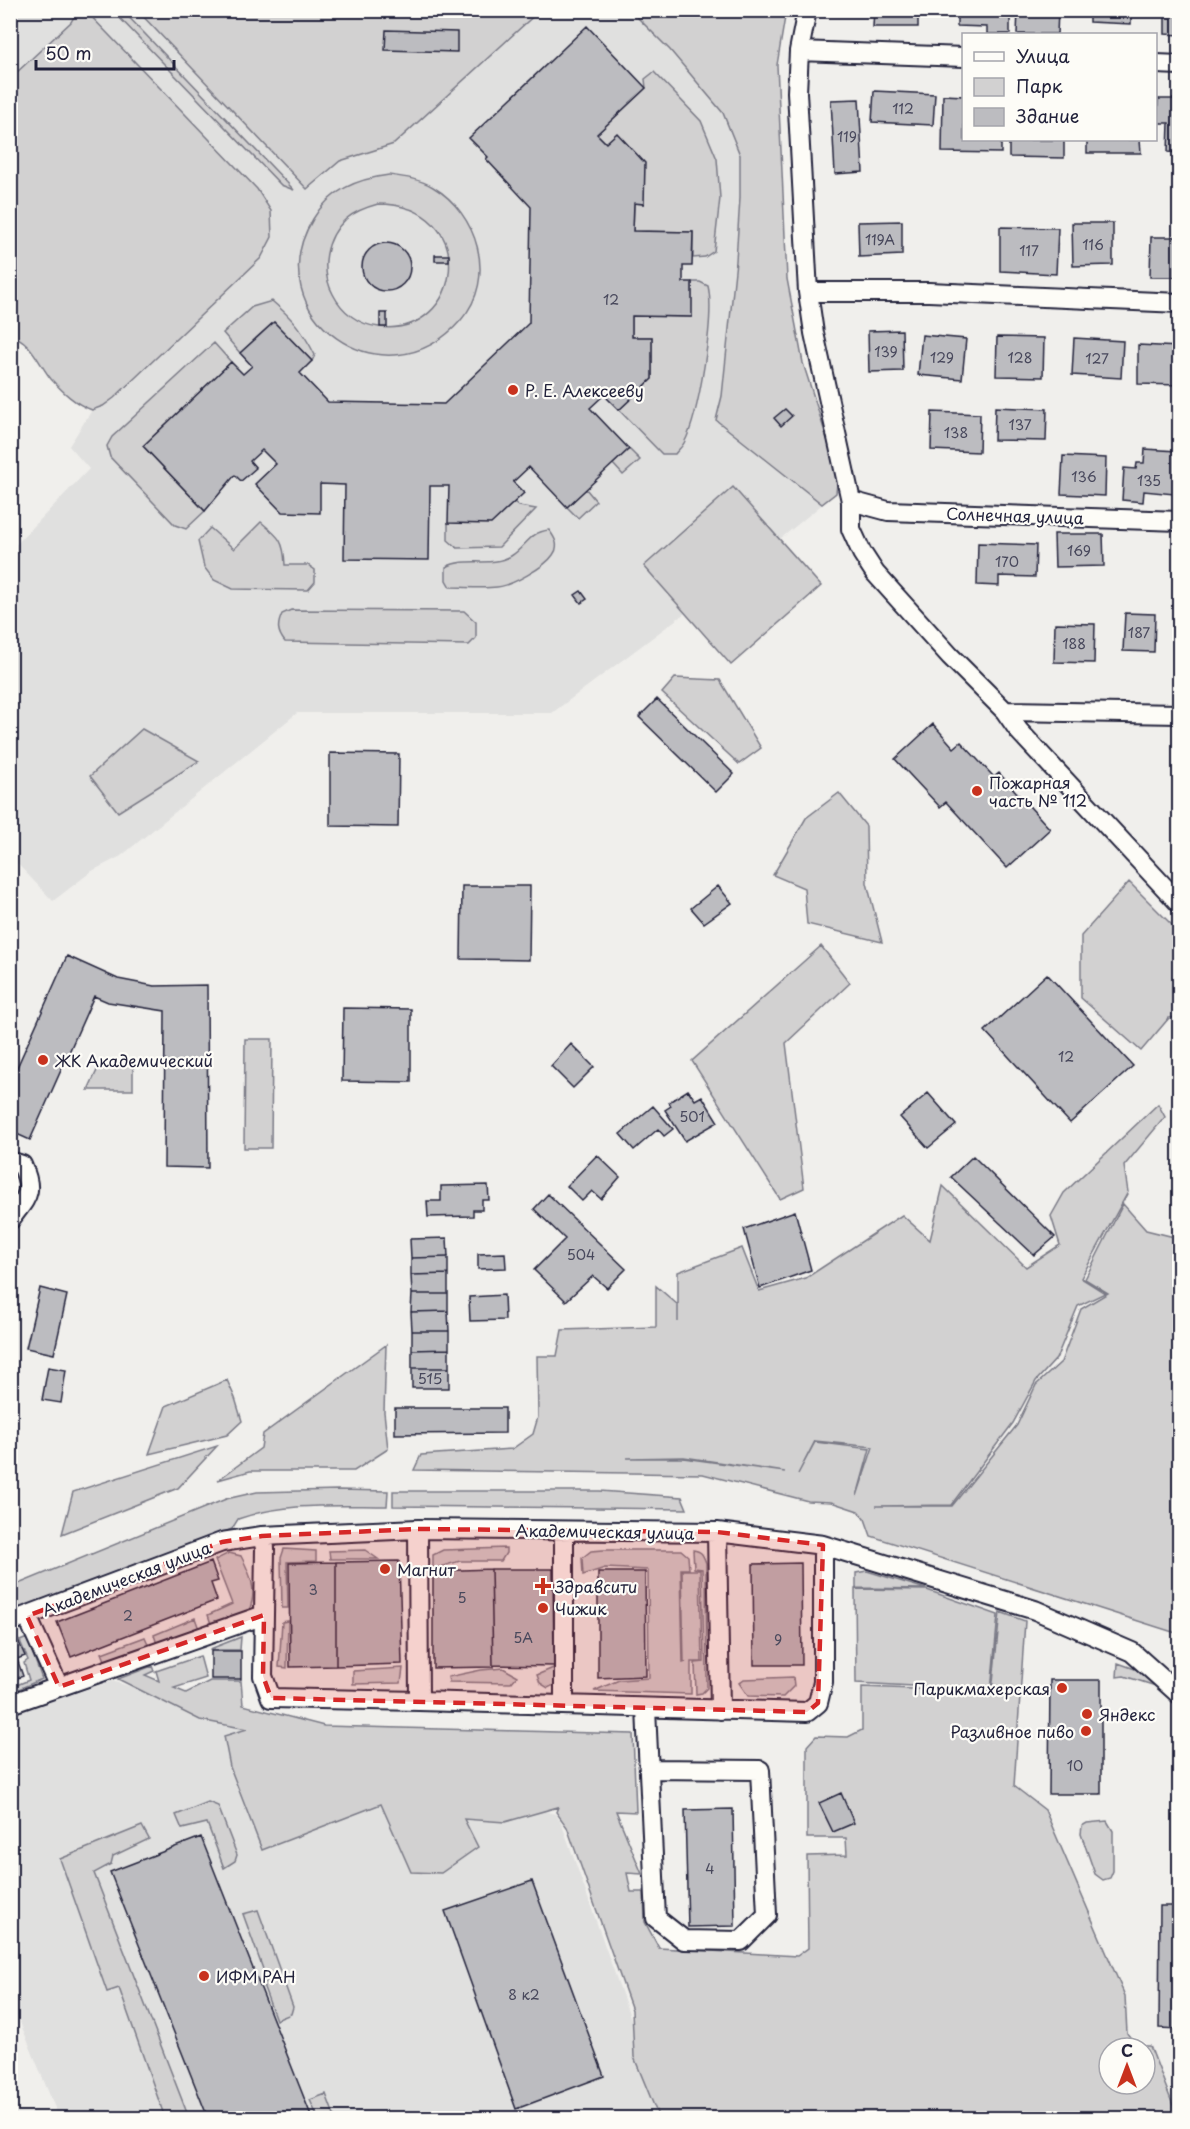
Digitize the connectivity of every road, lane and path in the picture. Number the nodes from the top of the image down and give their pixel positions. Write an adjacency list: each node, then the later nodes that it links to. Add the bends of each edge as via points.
1 (807, 10): 2 (street)
2 (799, 51): 3 (street); 6 (street, via 797,92)
3 (962, 57)
4 (1157, 64): 5 (street)
5 (1179, 65)
6 (808, 292): 7 (street, via 929,292); 8 (street)
7 (1179, 303)
8 (851, 501): 9 (street, Солнечная улица, via 888,511); 10 (street, via 851,529 875,573)
9 (1179, 521)
10 (1005, 711): 11 (street); 12 (street)
11 (1179, 714)
12 (1179, 904)
13 (10, 1161): 14 (street, via 22,1165 29,1179 29,1192)
14 (10, 1220)
15 (418, 1529): 16 (street, Академическая улица); 18 (street, Академическая улица); 24 (street)
16 (564, 1531): 17 (street, Академическая улица); 26 (street)
17 (717, 1532): 19 (street, Академическая улица); 28 (street)
18 (262, 1536): 20 (street); 21 (street, Академическая улица, via 222,1542)
19 (823, 1545): 23 (street, Академическая улица, via 1035,1610 1132,1652); 28 (street, via 823,1682 818,1703 807,1712)
20 (264, 1615): 22 (street); 24 (street, via 263,1676 271,1698)
21 (19, 1619): 22 (street)
22 (59, 1687): 25 (street)
23 (1179, 1695)
24 (419, 1701): 26 (street)
25 (10, 1704)
26 (564, 1706): 27 (street)
27 (646, 1708): 28 (street); 29 (street)
28 (720, 1710)
29 (649, 1769): 29 (street, via 656,1918 684,1940 741,1941 767,1915 760,1770)

